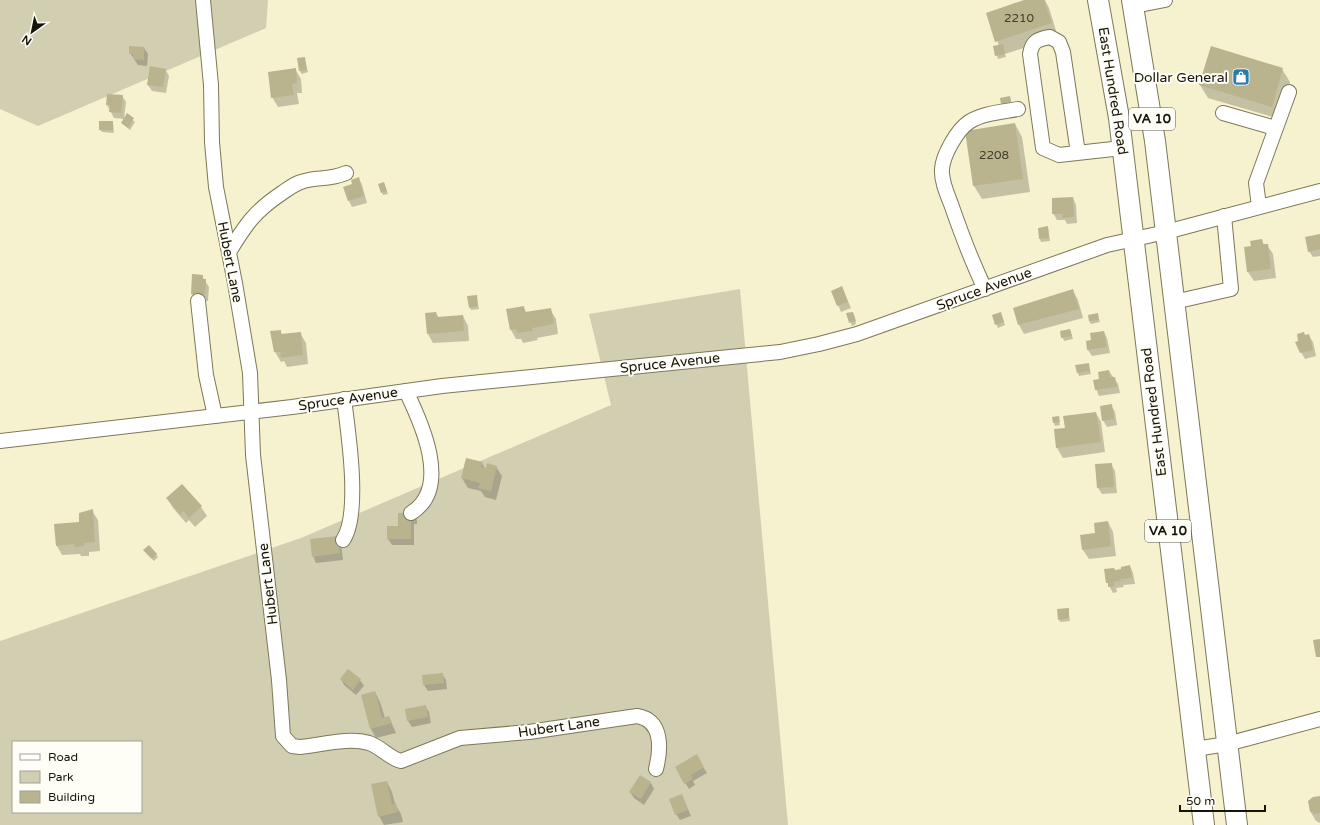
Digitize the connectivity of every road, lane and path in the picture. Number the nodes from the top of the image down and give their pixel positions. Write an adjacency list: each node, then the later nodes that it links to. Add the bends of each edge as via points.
1 (203, 0): 17 (street, Hubert Lane, via 211,85 216,187)
2 (1098, 0): 9 (highway, East Hundred Road / VA 10)
3 (1165, 0): 4 (street)
4 (1133, 3): 15 (highway, VA 10, via 1148,88)
5 (1289, 92): 8 (street)
6 (1018, 108): 18 (street, via 982,116 969,122 959,130 942,168 959,229)
7 (1223, 113): 8 (street)
8 (1275, 128): 13 (street, via 1256,183)
9 (1122, 148): 10 (street); 16 (highway, East Hundred Road / VA 10)
10 (1078, 153): 10 (street, via 1059,156 1043,148 1030,54 1037,39 1050,37 1059,42)
11 (346, 173): 17 (street, via 325,180 298,182 268,202 249,220)
12 (1320, 191): 13 (street, Spruce Avenue)
13 (1259, 206): 14 (street, Spruce Avenue)
14 (1224, 216): 15 (street, Spruce Avenue); 20 (street, via 1231,289)
15 (1166, 232): 16 (street, Spruce Avenue); 20 (highway, VA 10)
16 (1133, 238): 18 (street, Spruce Avenue); 30 (highway, East Hundred Road / VA 10)
17 (229, 252): 23 (street, Hubert Lane, via 250,373)
18 (985, 289): 21 (street, Spruce Avenue, via 857,334 780,352)
19 (198, 301): 24 (street, via 206,375)
20 (1174, 302): 29 (highway, VA 10)
21 (406, 390): 22 (street, Spruce Avenue); 26 (street, via 424,431 431,469 428,495)
22 (344, 399): 23 (street, Spruce Avenue); 27 (street, via 351,459 352,514)
23 (252, 411): 24 (street, Spruce Avenue); 31 (street, Hubert Lane, via 253,455 280,680 283,736 287,742 300,747 358,741 370,744 402,761 460,738 529,732 637,716 652,722 656,728 659,749)
24 (215, 416): 25 (street, Spruce Avenue)
25 (0, 441)
26 (411, 513)
27 (344, 540)
28 (1320, 719): 29 (street)
29 (1227, 744): 30 (street); 33 (highway, VA 10)
30 (1195, 749): 32 (highway, East Hundred Road / VA 10)
31 (656, 770)
32 (1204, 825)
33 (1237, 825)

